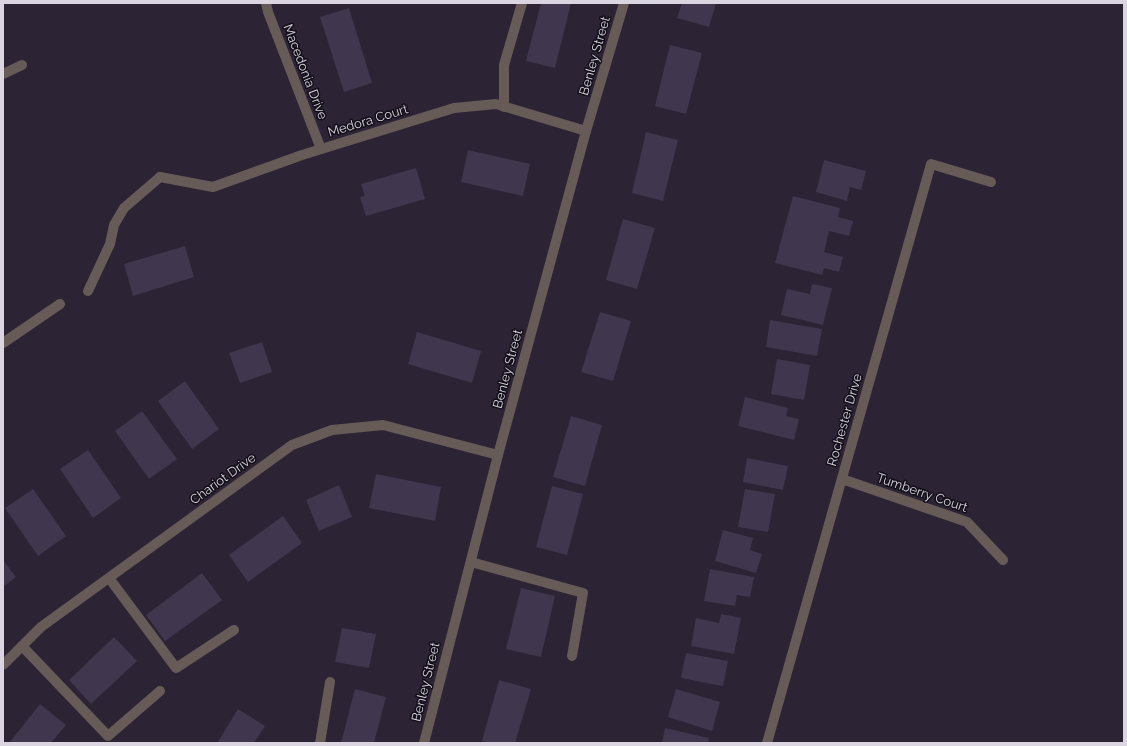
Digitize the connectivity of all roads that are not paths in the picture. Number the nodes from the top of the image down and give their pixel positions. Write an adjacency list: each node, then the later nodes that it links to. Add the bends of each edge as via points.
1 (266, 3): 8 (street, Macedonia Drive)
2 (522, 3): 6 (street, via 504,65)
3 (624, 3): 7 (street, Benley Street)
4 (22, 65): 5 (street)
5 (3, 74)
6 (504, 107): 7 (street, Medora Court); 8 (street, Medora Court, via 496,104 454,108)
7 (586, 131): 13 (street, Benley Street)
8 (321, 149): 10 (street, Medora Court, via 214,187 160,177 124,208 114,225 110,244)
9 (991, 182): 14 (street, Rochester Drive, via 931,164)
10 (88, 291)
11 (60, 304): 12 (street)
12 (3, 343)
13 (498, 455): 16 (street, Benley Street); 17 (street, Chariot Drive, via 383,425 332,430 292,445)
14 (842, 479): 15 (street, Tumberry Court, via 967,522); 26 (street, Rochester Drive)
15 (1003, 560)
16 (471, 562): 20 (street, via 583,593); 25 (street, Benley Street)
17 (109, 578): 18 (street, via 176,668); 19 (street, Chariot Drive, via 41,627)
18 (234, 630)
19 (22, 646): 21 (street, Chariot Drive); 23 (street, via 108,736)
20 (572, 656)
21 (3, 665)
22 (330, 682): 24 (street)
23 (160, 691)
24 (320, 743)
25 (424, 743)
26 (767, 743)

